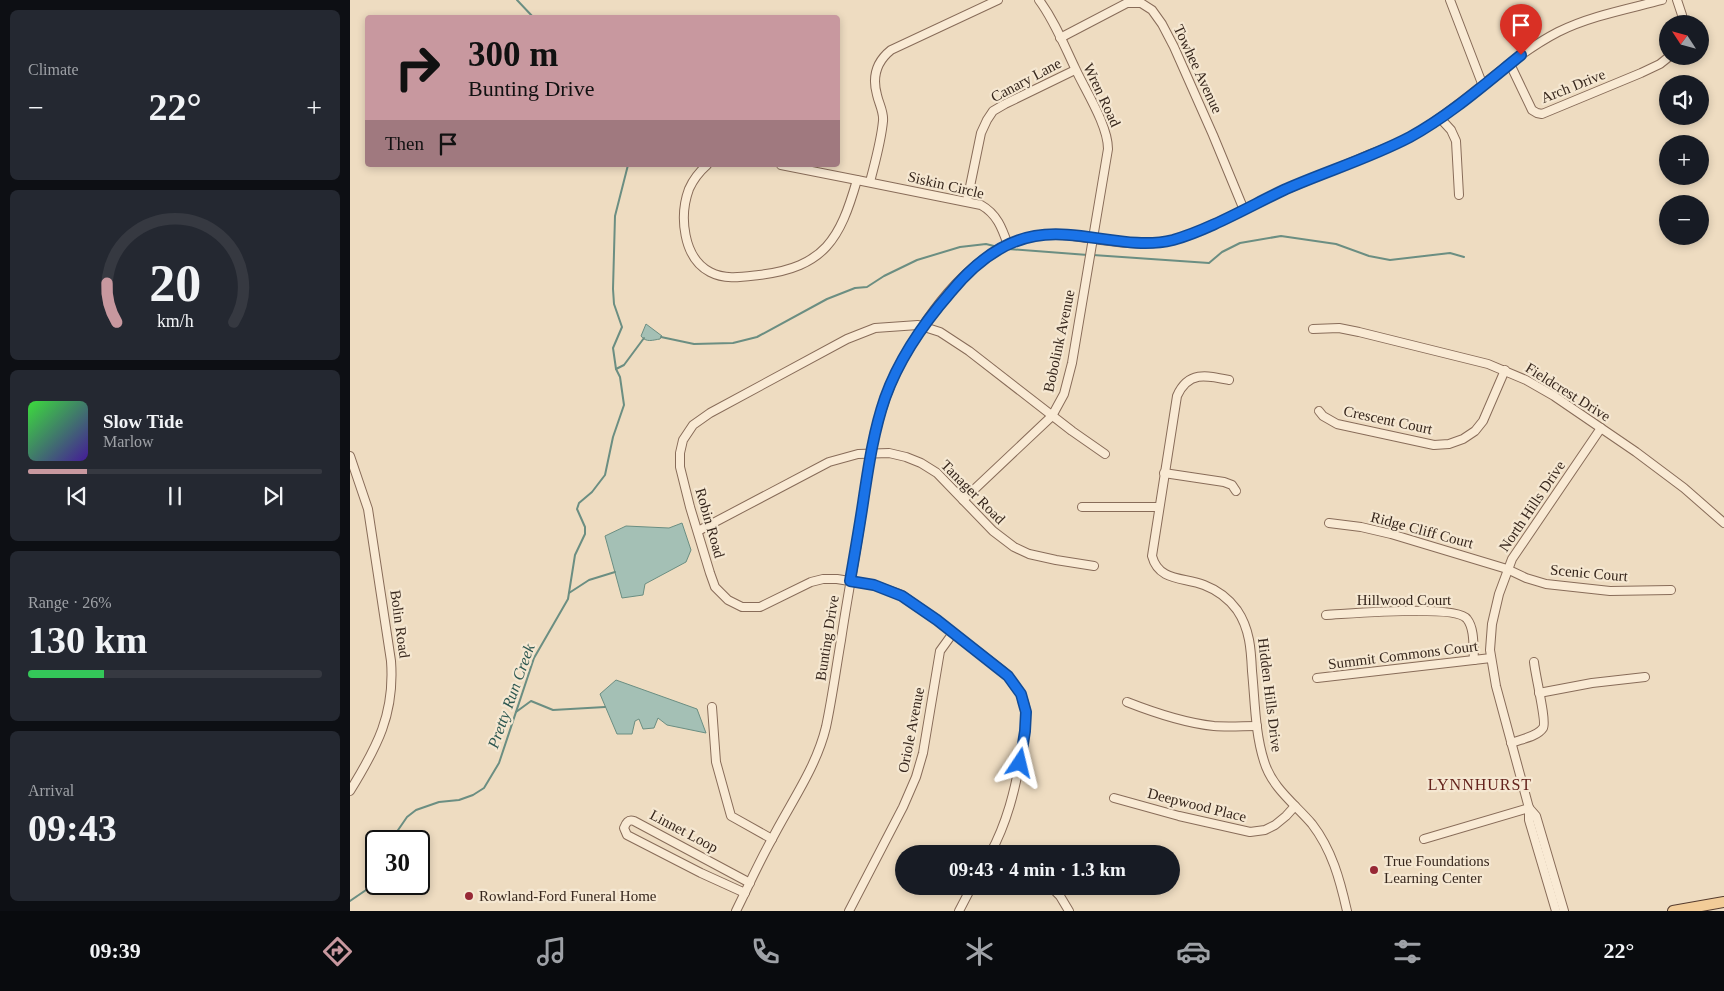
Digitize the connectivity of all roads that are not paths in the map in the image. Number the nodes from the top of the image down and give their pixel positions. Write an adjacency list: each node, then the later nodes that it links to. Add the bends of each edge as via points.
1 (998, 0): 17 (street, via 899,46 882,58 875,73 883,121)
2 (1038, 0): 8 (street, Wren Road)
3 (1450, 0): 12 (street)
4 (1662, 0): 9 (street, Bunting Drive, via 1572,26 1546,39)
5 (1678, 0): 7 (street)
6 (1122, 2): 8 (street, Towhee Avenue); 20 (street, Towhee Avenue, via 1146,5 1162,24 1202,108)
7 (1682, 15)
8 (1060, 38): 11 (street, Wren Road)
9 (1510, 64): 10 (street, Arch Drive, via 1532,110 1542,114); 12 (street, Bunting Drive)
10 (1659, 64)
11 (1076, 70): 19 (street, Canary Lane, via 993,111 981,133); 21 (street, Wren Road, via 1108,143)
12 (1483, 86): 13 (street, Bunting Drive)
13 (1440, 118): 18 (street, via 1456,141); 20 (street, Bunting Drive, via 1399,142)
14 (705, 167): 16 (street, via 696,176 687,196 684,220 687,237 699,264 715,274 732,278 780,272 798,266 822,251 840,228)
15 (791, 167): 16 (street, Siskin Circle)
16 (857, 180): 17 (street, Siskin Circle)
17 (870, 182): 19 (street, Siskin Circle)
18 (1459, 195)
19 (967, 201): 22 (street, Siskin Circle, via 981,204 991,212)
20 (1244, 210): 21 (street, Bunting Drive, via 1172,240 1145,243)
21 (1093, 238): 22 (street, Bunting Drive, via 1046,234); 28 (street, Bobolink Avenue, via 1067,385)
22 (1008, 245): 23 (street, Bunting Drive, via 969,271)
23 (924, 325): 28 (street, Robin Road, via 969,351); 30 (street, Bunting Drive, via 886,396); 40 (street, Robin Road, via 886,326 856,334 693,425 683,440 679,460)
24 (1313, 330): 25 (street, Fieldcrest Drive, via 1349,330)
25 (1505, 370): 27 (street, Crescent Court, via 1480,425 1463,439 1449,444 1426,444 1337,424); 29 (street, Fieldcrest Drive, via 1540,387)
26 (1228, 380): 33 (street, Hidden Hills Drive, via 1200,376 1182,388 1176,401)
27 (1319, 411)
28 (1052, 416): 31 (street, Robin Road); 35 (street, Bobolink Avenue)
29 (1601, 428): 39 (street, Fieldcrest Drive, via 1684,488); 42 (street, North Hills Drive)
30 (871, 454): 35 (street, Tanager Road, via 898,455 921,463 945,479); 40 (street, Tanager Road, via 828,462); 43 (street, Bunting Drive)
31 (1106, 454)
32 (350, 456): 57 (street, Bolin Road, via 368,509 392,672 391,696 384,726 374,751)
33 (1164, 473): 34 (street, via 1224,482); 37 (street, Hidden Hills Drive)
34 (1236, 491)
35 (963, 500): 41 (street, Tanager Road, via 1014,547 1029,554)
36 (1082, 507): 37 (street)
37 (1159, 507): 55 (street, Hidden Hills Drive, via 1152,549 1158,570 1170,578 1204,585 1223,596 1246,627)
38 (1329, 523): 42 (street, Ridge Cliff Court, via 1391,534)
39 (1724, 523)
40 (698, 531): 43 (street, Robin Road, via 715,587 739,606 766,606 823,579)
41 (1094, 566)
42 (1507, 569): 44 (street, Scenic Court, via 1536,582 1560,586 1610,591); 47 (street, North Hills Drive, via 1492,624)
43 (850, 581): 46 (street, Robin Road, via 874,585 902,596); 61 (street, Bunting Drive, via 823,738)
44 (1671, 590)
45 (1326, 615): 48 (street, Hillwood Court, via 1388,611 1461,614 1471,627)
46 (953, 633): 63 (street, Robin Road, via 1008,676 1025,706 1025,731 1014,796); 73 (street, Oriole Avenue, via 940,651 916,777)
47 (1491, 658): 48 (street, Summit Commons Court); 56 (street, North Hills Drive)
48 (1474, 660): 51 (street, Summit Commons Court)
49 (1534, 662): 52 (street)
50 (1645, 676): 52 (street)
51 (1317, 678)
52 (1539, 692): 56 (street, via 1545,717 1542,729)
53 (1128, 702): 55 (street, via 1195,723)
54 (712, 707): 61 (street, via 716,762 731,816)
55 (1257, 726): 59 (street, Hidden Hills Drive, via 1267,768)
56 (1511, 742): 60 (street, North Hills Drive)
57 (350, 791)
58 (1114, 798): 59 (street, Deepwood Place, via 1250,832 1275,825)
59 (1295, 806): 76 (street, Hidden Hills Drive, via 1327,848)
60 (1530, 808): 62 (street); 77 (street, North Hills Drive, via 1529,820); 78 (street, North Hills Drive, via 1536,816)
61 (772, 839): 66 (street, Bunting Drive)
62 (1424, 839)
63 (994, 845)
64 (708, 859): 65 (street); 65 (street, Linnet Loop, via 634,821 626,823 624,828 628,835); 66 (street, Linnet Loop)
65 (700, 873): 67 (street, Linnet Loop)
66 (750, 883): 67 (street, Bunting Drive)
67 (745, 893): 72 (street, Bunting Drive)
68 (967, 895): 74 (street)
69 (1059, 895): 75 (street)
70 (1718, 906): 71 (main road)
71 (1703, 908): 79 (main road)
72 (736, 911)
73 (849, 911)
74 (959, 911)
75 (1069, 911)
76 (1347, 911)
77 (1556, 911)
78 (1564, 911)
79 (1673, 911)

